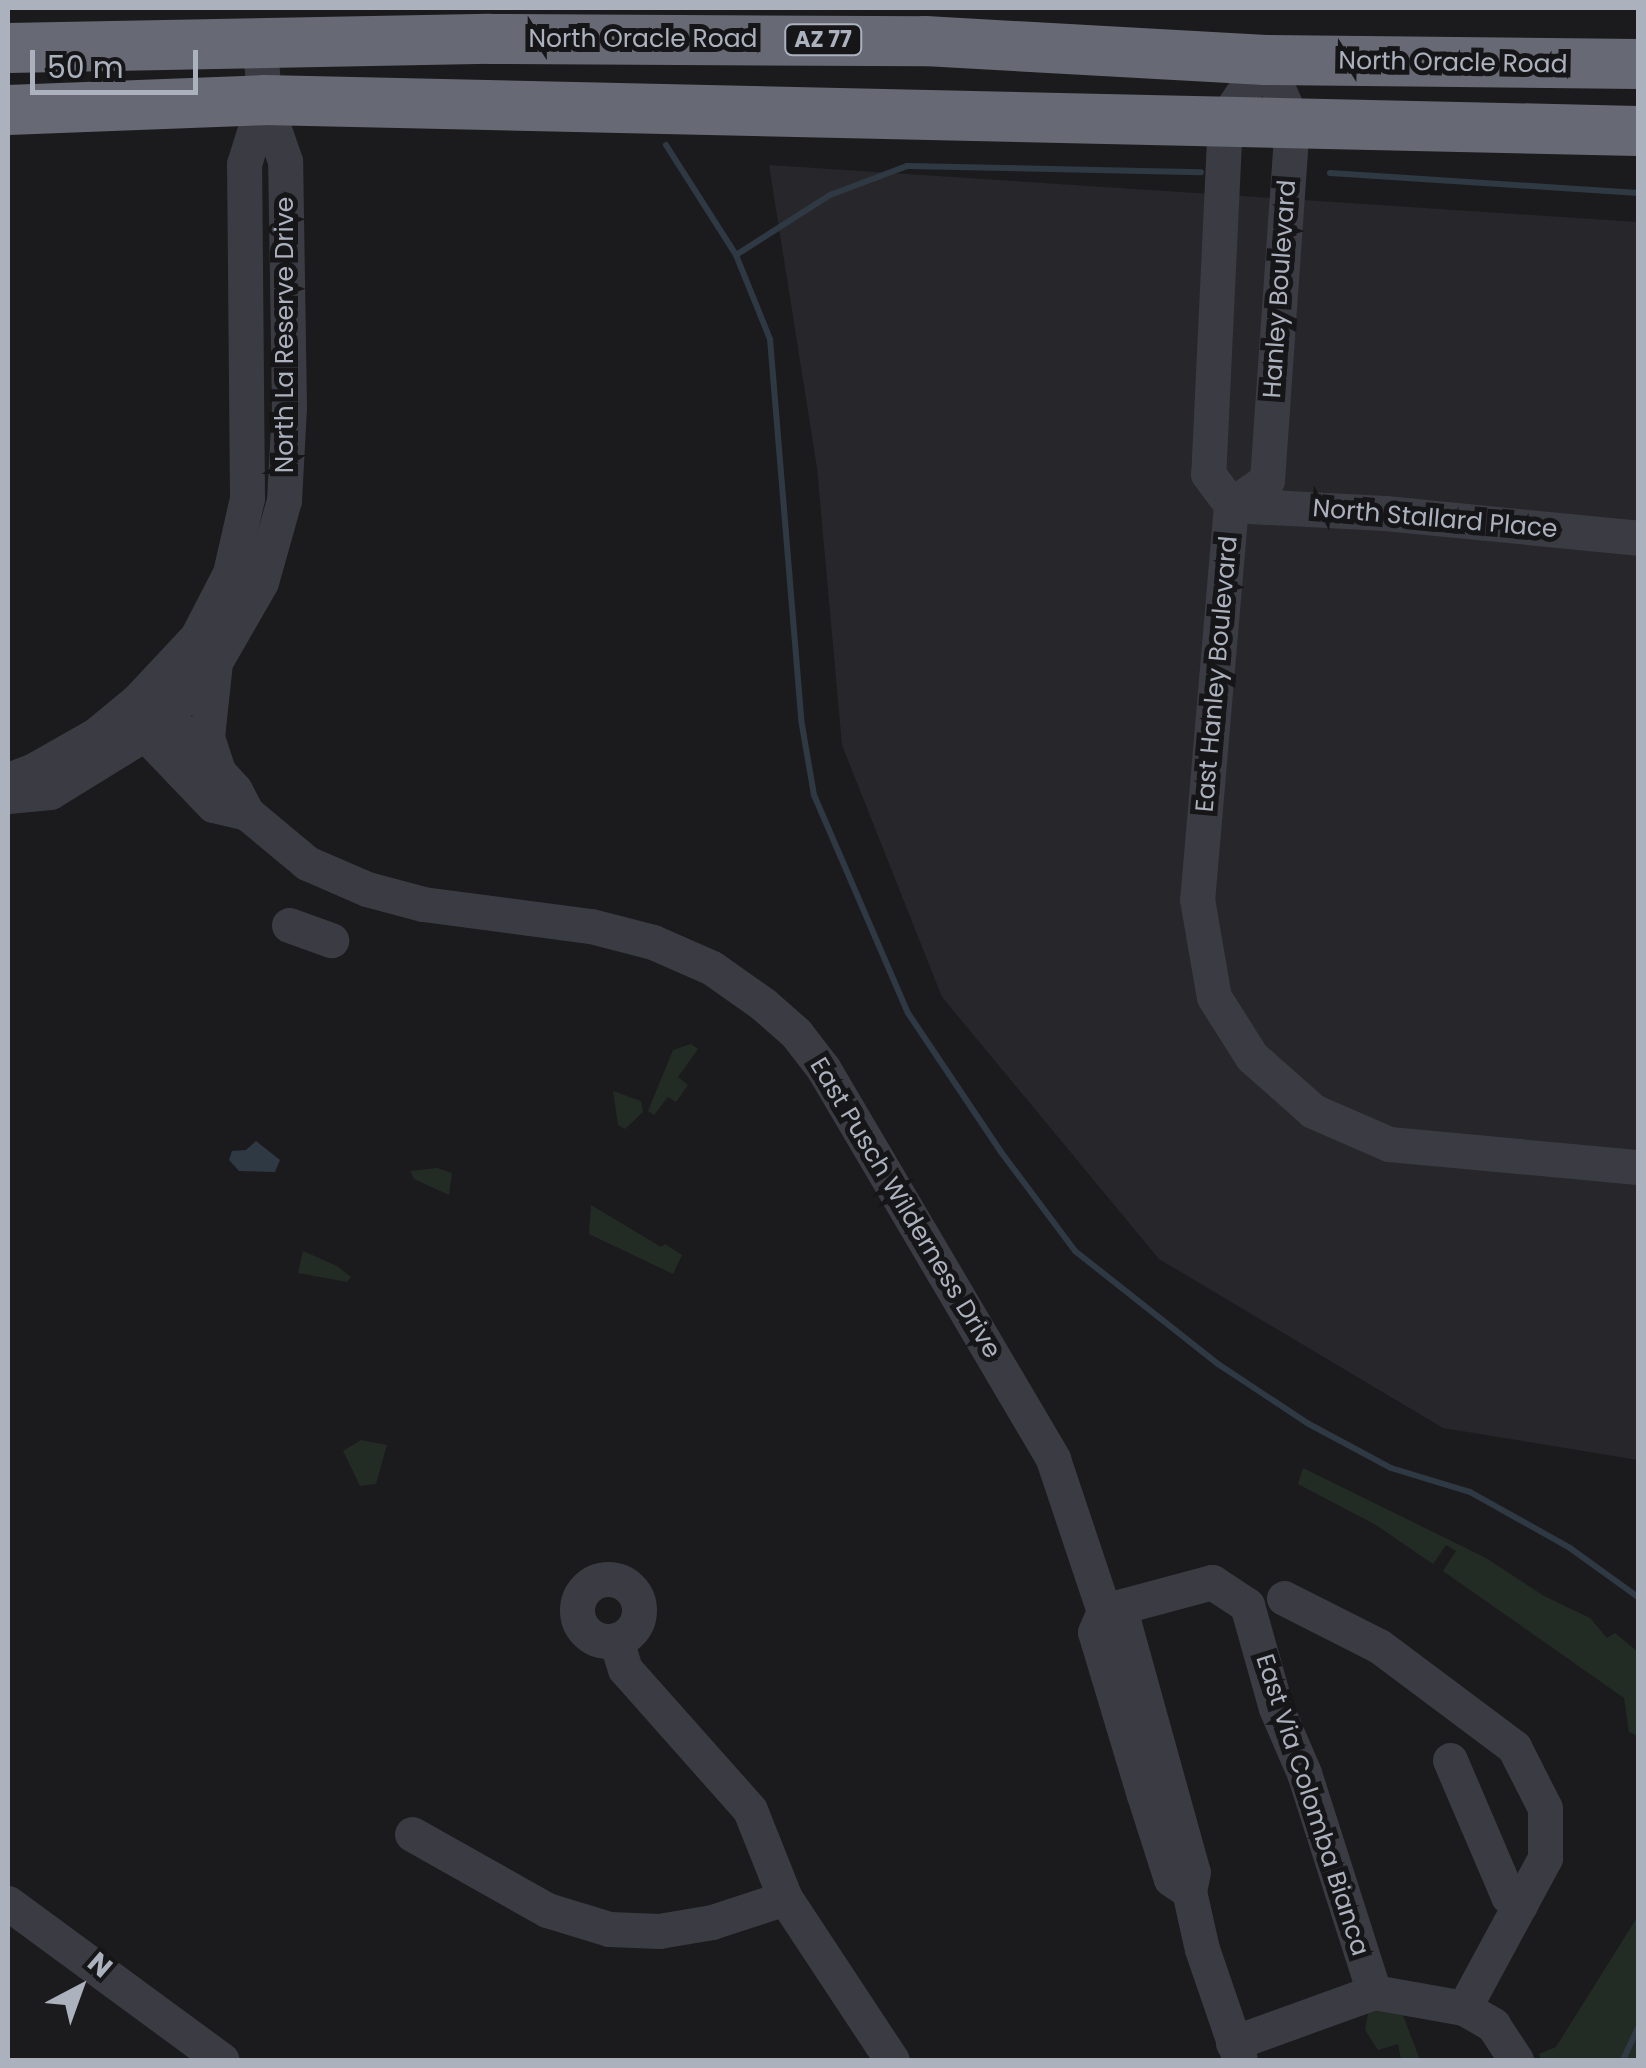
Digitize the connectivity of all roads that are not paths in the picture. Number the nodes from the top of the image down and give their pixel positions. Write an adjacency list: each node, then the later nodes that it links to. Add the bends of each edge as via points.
1 (260, 44): 2 (highway, North Oracle Road / AZ 77); 3 (highway, North Oracle Road / AZ 77, via 924,40); 5 (street, North La Reserve Drive)
2 (8, 48)
3 (1266, 60): 4 (highway, North Oracle Road / AZ 77); 7 (street); 8 (street, Hanley Boulevard)
4 (1638, 64)
5 (264, 100): 6 (highway); 7 (highway); 12 (street, North La Reserve Drive, via 285,161 284,500 261,582); 13 (street, North La Reserve Drive, via 244,164 247,498 230,573 198,638)
6 (8, 110)
7 (1225, 119): 8 (highway); 10 (street, East Hanley Boulevard, via 1208,474)
8 (1292, 120): 9 (highway); 10 (street, Hanley Boulevard, via 1267,480)
9 (1638, 131)
10 (1232, 505): 11 (street, North Stallard Place); 20 (street, East Hanley Boulevard, via 1197,899 1214,998 1252,1057 1313,1111 1389,1144)
11 (1638, 538)
12 (216, 662): 13 (street, North La Reserve Drive); 14 (street, East Pusch Wilderness Drive, via 207,737)
13 (146, 713): 14 (street, East Pusch Wilderness Drive); 15 (street, North La Reserve Drive); 16 (street, North La Reserve Drive, via 50,792); 17 (street, East Pusch Wilderness Drive, via 213,804)
14 (218, 772): 17 (street, East Pusch Wilderness Drive)
15 (8, 780)
16 (8, 796)
17 (247, 814): 22 (street, East Pusch Wilderness Drive, via 307,863 367,890 653,942 712,968 796,1033 823,1068 1053,1459)
18 (288, 925): 19 (street)
19 (330, 940)
20 (1638, 1166)
21 (1284, 1598): 29 (street, via 1379,1646 1514,1747 1545,1808 1544,1858)
22 (1104, 1611): 26 (street, East Pusch Wilderness Drive, via 1124,1624 1193,1872); 26 (street, East Pusch Wilderness Drive, via 1095,1632 1115,1698 1171,1879); 30 (street, East Via Colomba Bianca, via 1212,1582 1247,1605)
23 (616, 1640): 27 (street, via 625,1668 750,1810)
24 (1450, 1760): 29 (street, via 1508,1896)
25 (412, 1834): 27 (street, via 547,1910 609,1929 659,1931 712,1922)
26 (1189, 1891): 32 (street, East Pusch Wilderness Drive)
27 (786, 1898): 34 (street)
28 (8, 1903): 33 (street)
29 (1520, 1905): 31 (street)
30 (1374, 1992): 31 (street); 32 (street)
31 (1464, 2008): 35 (street, via 1493,2025)
32 (1237, 2052)
33 (222, 2060)
34 (892, 2060)
35 (1516, 2060)

